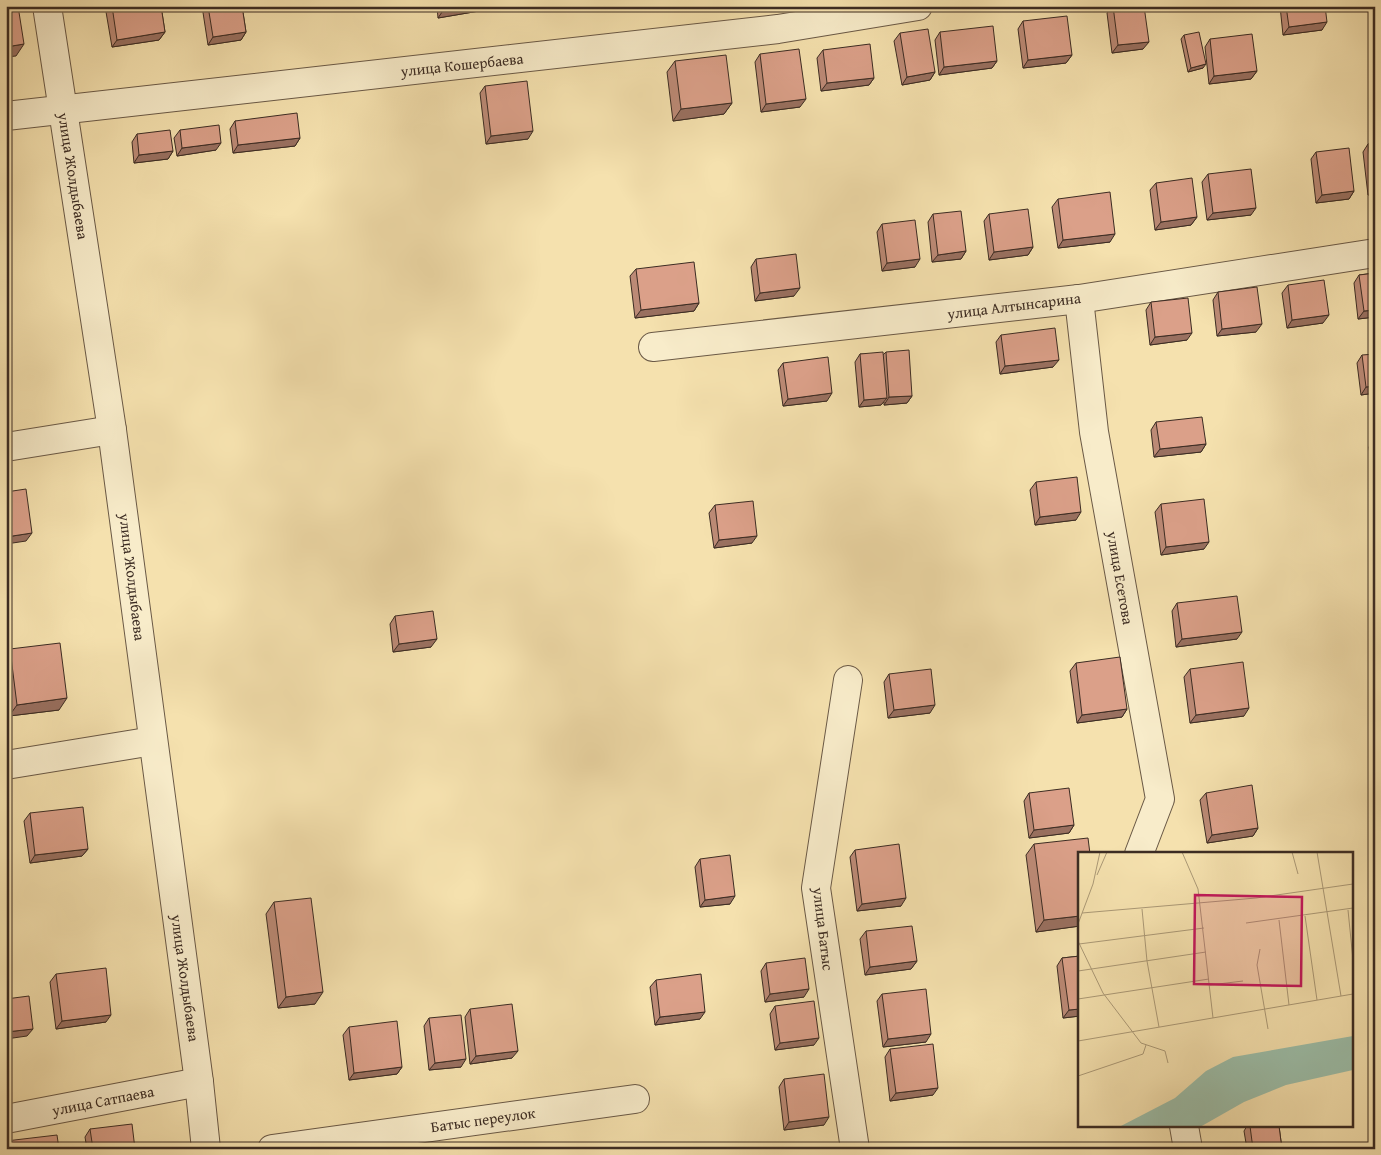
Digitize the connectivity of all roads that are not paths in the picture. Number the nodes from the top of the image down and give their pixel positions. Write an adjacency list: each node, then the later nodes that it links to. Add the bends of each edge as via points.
1 (46, 6): 3 (street, улица Жолдыбаева)
2 (918, 6): 3 (street, улица Кошербаева, via 778,29)
3 (63, 109): 4 (street, улица Кошербаева); 8 (street, улица Жолдыбаева)
4 (6, 116)
5 (1375, 253): 6 (street, улица Алтынсарина)
6 (1079, 299): 7 (street, улица Алтынсарина); 13 (street, улица Есетова, via 1094,432 1160,799)
7 (653, 347)
8 (112, 430): 9 (street); 11 (street, улица Жолдыбаева)
9 (6, 448)
10 (848, 680): 20 (street, улица Батыс, via 816,888)
11 (153, 741): 12 (street); 14 (street, улица Жолдыбаева)
12 (6, 765)
13 (1140, 852)
14 (199, 1082): 16 (street, улица Сатпаева); 18 (street, улица Жолдыбаева)
15 (635, 1100): 19 (street, Батыс переулок)
16 (6, 1120)
17 (1184, 1128): 21 (street)
18 (206, 1149)
19 (272, 1149)
20 (855, 1149)
21 (1188, 1149)

